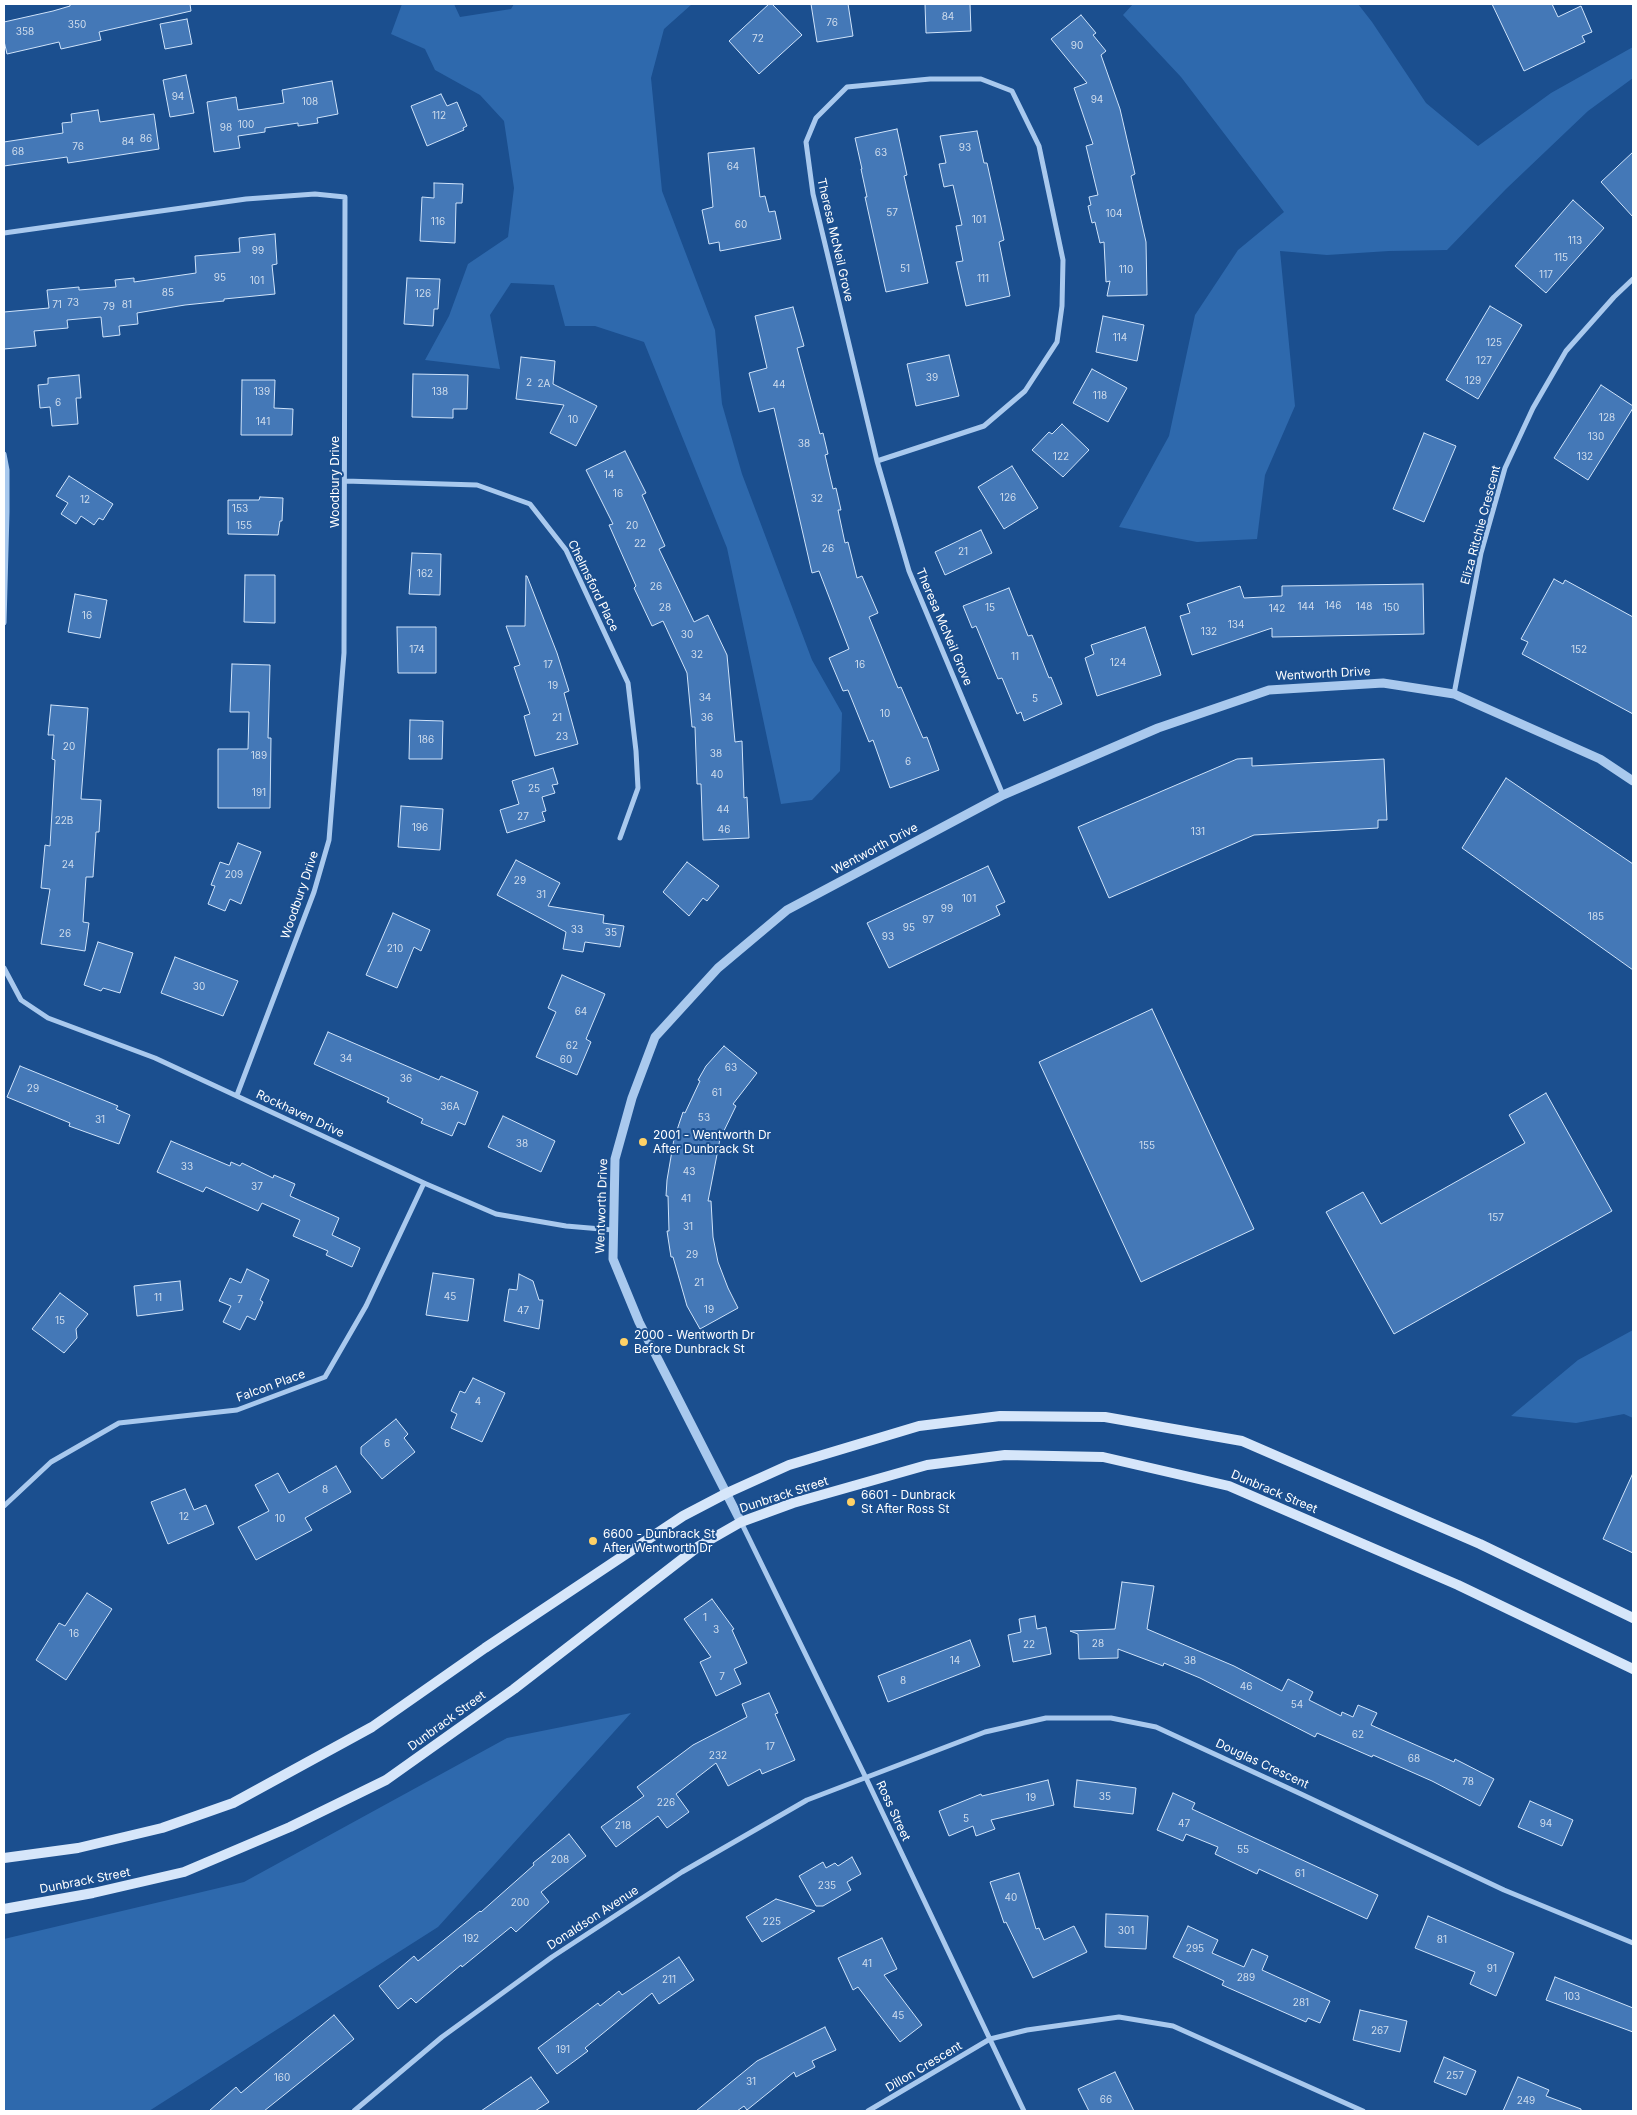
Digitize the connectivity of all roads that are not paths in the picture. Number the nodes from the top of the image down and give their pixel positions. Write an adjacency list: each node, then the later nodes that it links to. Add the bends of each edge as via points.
1 (4, 232): 5 (street, Woodbury Drive, via 246,199 315,194 344,196)
2 (1633, 279): 7 (street, Eliza Ritchie Crescent, via 1566,351 1505,468 1481,554)
3 (4, 454): 6 (street, via 7,512)
4 (877, 461): 4 (street, Theresa McNeil Grove, via 984,426 1025,391 1057,342 1063,260 1039,146 1012,91 981,79 930,79 847,87 816,118 806,142 813,194); 9 (street, Theresa McNeil Grove, via 909,571)
5 (345, 481): 10 (street, Chelmsford Place, via 477,484 530,504 566,550 628,683 638,788); 12 (street, Woodbury Drive, via 344,653 329,840 314,892)
6 (4, 623)
7 (1454, 694): 8 (street, Wentworth Drive, via 1600,759); 9 (street, Wentworth Drive, via 1382,683 1269,690 1158,728)
8 (1633, 781)
9 (1003, 795): 14 (street, Wentworth Drive, via 788,910 718,968 655,1038 632,1098 615,1159)
10 (620, 838)
11 (4, 968): 12 (street, Rockhaven Drive, via 20,1000 48,1018 155,1058)
12 (237, 1095): 13 (street, Rockhaven Drive)
13 (424, 1183): 14 (street, Rockhaven Drive, via 496,1214); 16 (street, Falcon Place, via 366,1306 325,1377 237,1410 119,1423 51,1462)
14 (613, 1230): 15 (street, Wentworth Drive, via 613,1259 639,1322)
15 (727, 1493): 17 (street, Wentworth Drive); 18 (main road, Dunbrack Street, via 789,1465 919,1426 1000,1416 1105,1417 1242,1441 1480,1544); 21 (main road, Dunbrack Street, via 683,1516 372,1727 233,1803 162,1828 78,1848)
16 (4, 1506)
17 (741, 1522): 19 (main road, Dunbrack Street, via 793,1503 927,1465 1005,1455 1103,1457 1230,1486 1458,1585); 20 (street, Ross Street); 22 (main road, Dunbrack Street, via 699,1546 514,1689 386,1780 290,1827 184,1872 93,1894)
18 (1633, 1618)
19 (1633, 1669)
20 (866, 1778): 23 (street, Douglas Crescent, via 985,1732 1046,1718 1112,1718 1156,1727 1504,1890); 24 (street, Ross Street); 25 (street, Donaldson Avenue, via 807,1800 674,1877 552,1957 442,2037)
21 (4, 1858)
22 (4, 1909)
23 (1633, 1943)
24 (990, 2039): 26 (street, Dillon Crescent); 27 (street, Ross Street); 28 (street, via 1027,2030 1118,2017 1173,2026)
25 (354, 2111)
26 (868, 2111)
27 (1024, 2111)
28 (1363, 2111)

